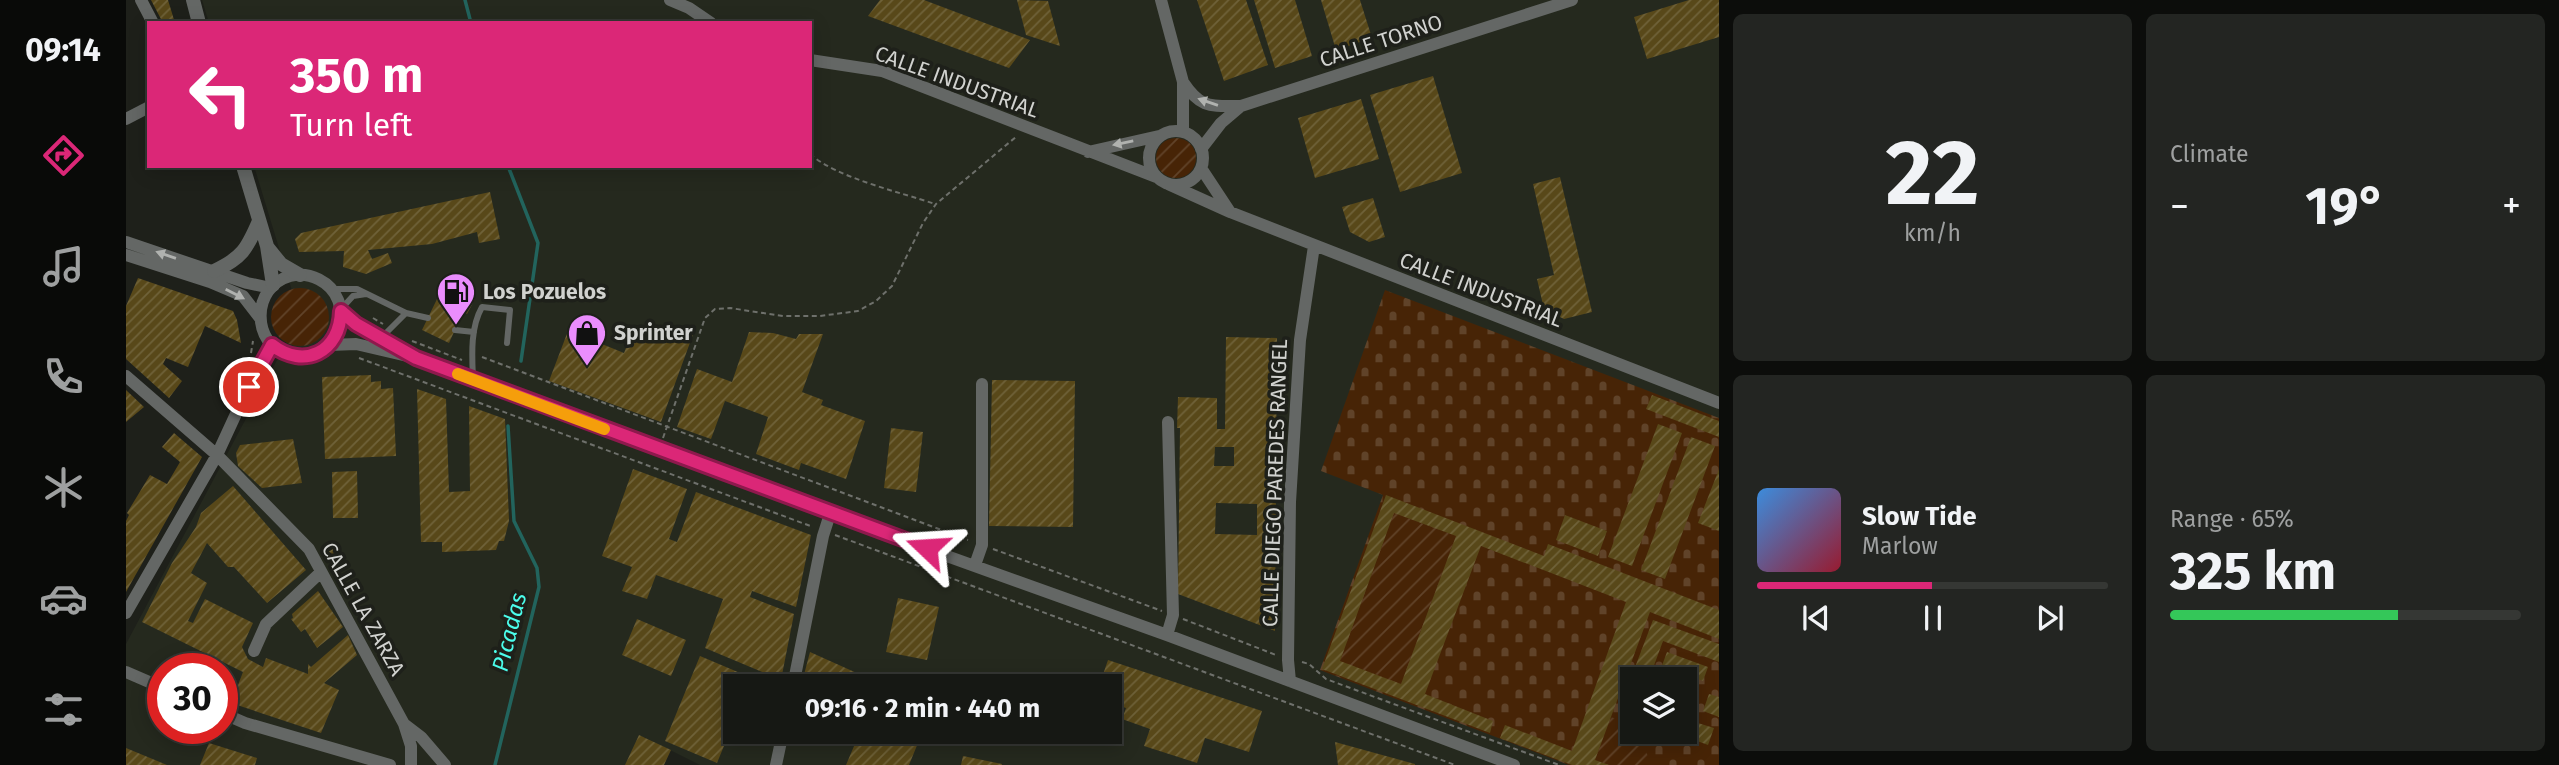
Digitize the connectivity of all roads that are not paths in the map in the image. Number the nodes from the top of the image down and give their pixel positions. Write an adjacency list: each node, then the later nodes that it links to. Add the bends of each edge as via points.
1 (141, 0): 6 (street)
2 (192, 0): 7 (street)
3 (670, 0): 8 (street)
4 (1161, 0): 10 (street)
5 (1572, 0): 11 (street, CALLE TORNO)
6 (152, 21)
7 (199, 21)
8 (708, 21)
9 (812, 60): 17 (street, CALLE INDUSTRIAL, via 882,71)
10 (1183, 82): 11 (street, CALLE TORNO, one-way to 10, via 1210,106 1194,97); 14 (street)
11 (1241, 106): 16 (street, CALLE TORNO)
12 (147, 108): 13 (street)
13 (126, 119)
14 (1183, 132): 15 (street); 16 (street)
15 (1159, 136): 17 (street, one-way to 17); 20 (street, via 1149,151)
16 (1201, 149): 19 (street)
17 (1087, 152): 20 (street, CALLE INDUSTRIAL)
18 (244, 168): 23 (street)
19 (1201, 168): 21 (street, via 1184,184); 22 (street)
20 (1156, 177): 21 (street)
21 (1168, 184): 22 (street, CALLE INDUSTRIAL)
22 (1230, 212): 26 (street, CALLE INDUSTRIAL)
23 (259, 222): 25 (street); 28 (street, via 238,258)
24 (126, 242): 28 (street, one-way to 24)
25 (267, 246): 29 (street, via 281,264); 30 (street)
26 (1314, 246): 47 (street, CALLE INDUSTRIAL); 59 (street, CALLE DIEGO PAREDES RANGEL, via 1299,353 1290,502)
27 (126, 255): 35 (street, one-way to 35, via 243,296)
28 (214, 271): 30 (street, via 247,284)
29 (300, 275): 30 (street); 31 (street, via 323,281)
30 (272, 286): 35 (street, via 264,297)
31 (332, 289): 32 (lane, via 357,289); 33 (street)
32 (366, 294): 33 (lane, via 353,296); 34 (lane)
33 (341, 310): 39 (street, via 356,324); 42 (street, via 341,323)
34 (406, 313): 36 (lane); 39 (lane)
35 (260, 318): 41 (street)
36 (428, 318)
37 (455, 330): 38 (lane)
38 (474, 332): 40 (lane, via 482,307 510,310); 45 (lane)
39 (386, 333): 43 (street)
40 (507, 343)
41 (272, 345): 42 (street, via 301,357); 49 (street)
42 (330, 345): 43 (street, via 356,344)
43 (416, 358): 45 (street)
44 (126, 376): 49 (street, CALLE LA ZARZA)
45 (473, 379): 50 (street)
46 (982, 384): 51 (street, via 982,545)
47 (1719, 403)
48 (1168, 422): 54 (street, via 1173,615)
49 (217, 455): 52 (street, CALLE LA ZARZA, via 309,549); 53 (street)
50 (830, 513): 51 (street); 57 (street)
51 (975, 565): 54 (street)
52 (321, 572): 55 (street, via 266,624); 61 (street, CALLE LA ZARZA)
53 (126, 613)
54 (1167, 635): 59 (street)
55 (254, 651)
56 (126, 672): 58 (street)
57 (795, 674)
58 (147, 681)
59 (1290, 681): 67 (street)
60 (238, 720): 63 (street)
61 (404, 724): 64 (street, CALLE LA ZARZA); 65 (street)
62 (780, 744): 66 (street)
63 (390, 765)
64 (411, 765)
65 (445, 765)
66 (776, 765)
67 (1514, 765)

